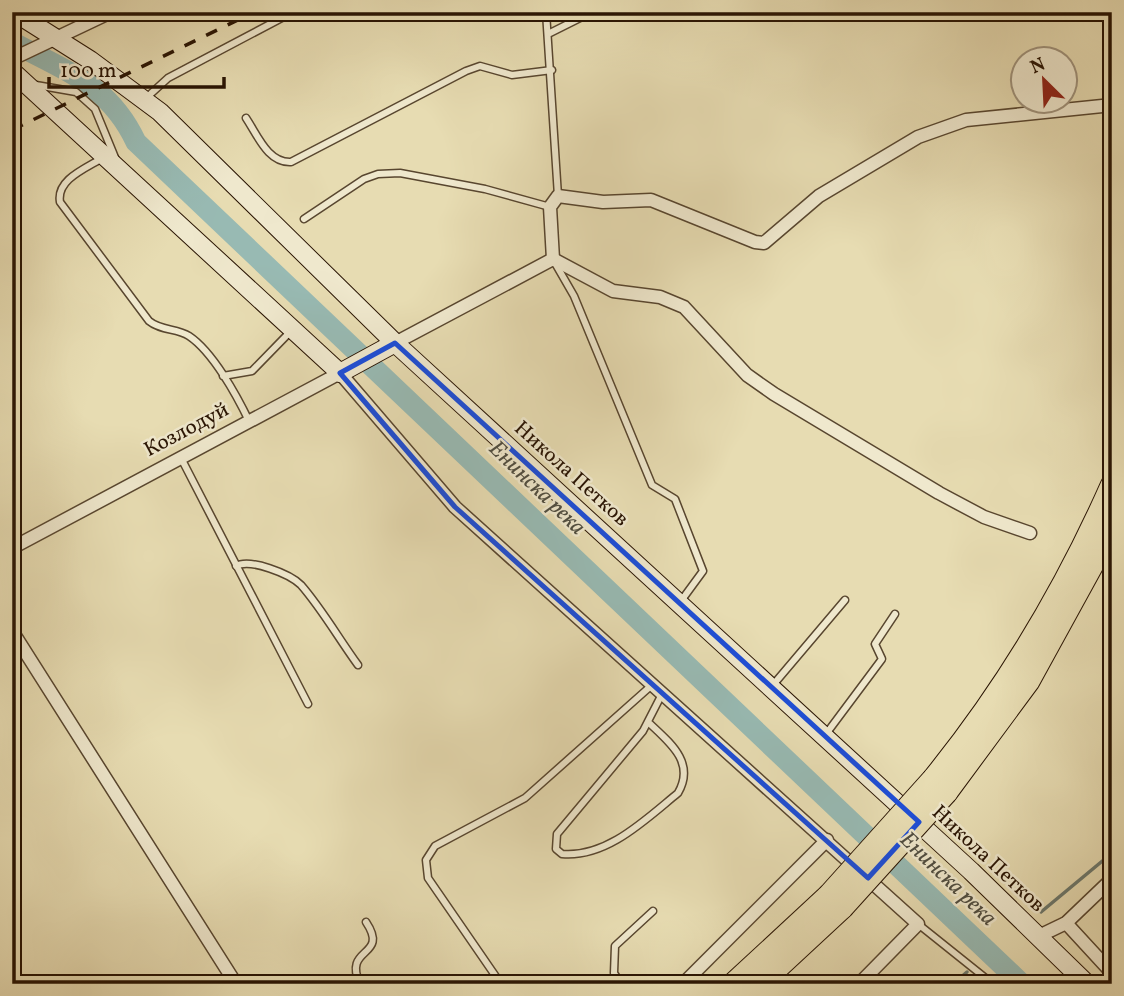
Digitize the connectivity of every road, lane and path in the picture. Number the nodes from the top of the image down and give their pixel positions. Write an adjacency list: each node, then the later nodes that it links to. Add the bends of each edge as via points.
1 (14, 12): 7 (main road, Никола Петков)
2 (111, 12): 7 (street)
3 (293, 12): 12 (lane, via 168,78)
4 (546, 12): 6 (lane)
5 (592, 12): 6 (lane)
6 (550, 33): 9 (lane)
7 (49, 41): 8 (street); 12 (main road, Никола Петков)
8 (12, 59)
9 (552, 69): 14 (lane, via 512,75 480,66 291,162 273,158); 16 (lane)
10 (12, 71): 11 (main road)
11 (27, 84): 15 (main road); 15 (lane, via 76,92 95,109 115,152)
12 (144, 100): 21 (main road, Никола Петков)
13 (1112, 105): 16 (street, via 966,120 918,137 820,197 764,243 651,200 603,202)
14 (246, 118)
15 (112, 162): 20 (main road); 23 (lane, via 63,183 58,192 60,202 149,321 195,340)
16 (558, 196): 17 (street)
17 (550, 207): 18 (lane, via 485,189 400,173 378,174 363,179); 19 (street)
18 (304, 219)
19 (553, 259): 21 (street); 28 (street, via 613,291 660,297 684,307 747,375 774,394 939,494); 32 (lane, via 574,296 652,485 675,499 682,512 703,571)
20 (293, 329): 22 (main road); 23 (lane, via 251,371)
21 (388, 347): 22 (main road, Козлодуй); 32 (main road, Никола Петков)
22 (346, 370): 24 (street, Козлодуй); 37 (street, via 455,507)
23 (223, 376): 24 (lane)
24 (249, 421): 25 (street, Козлодуй)
25 (181, 457): 29 (street, Козлодуй); 30 (lane)
26 (1112, 486): 41 (highway, via 1066,583)
27 (1112, 527): 41 (highway, via 1028,681)
28 (1030, 533)
29 (12, 548)
30 (236, 566): 35 (lane, via 254,563 299,583); 38 (lane)
31 (845, 600): 36 (lane)
32 (679, 603): 36 (main road, Никола Петков)
33 (895, 614): 40 (lane, via 875,644 882,659)
34 (12, 631): 51 (street)
35 (358, 665)
36 (772, 686): 40 (main road, Никола Петков)
37 (658, 688): 39 (lane); 42 (street); 53 (lane, via 525,798 435,846 426,860 428,878)
38 (308, 704)
39 (648, 722): 39 (lane, via 556,834 562,854 612,843 678,793 685,781 681,757)
40 (825, 735): 49 (main road, Никола Петков)
41 (940, 785): 44 (highway, bridge)
42 (827, 840): 48 (street); 55 (street)
43 (1112, 879): 47 (street)
44 (835, 901): 56 (highway); 57 (highway)
45 (653, 911): 54 (lane, via 615,946 614,973)
46 (366, 922): 52 (lane, via 374,940 355,963 353,970)
47 (1066, 923): 49 (street); 50 (street)
48 (918, 924): 58 (street); 59 (lane)
49 (1038, 936): 60 (main road, Никола Петков)
50 (1112, 973)
51 (236, 984)
52 (360, 984)
53 (501, 984)
54 (621, 984)
55 (683, 984)
56 (734, 984)
57 (759, 984)
58 (859, 984)
59 (993, 984)
60 (1087, 984)

